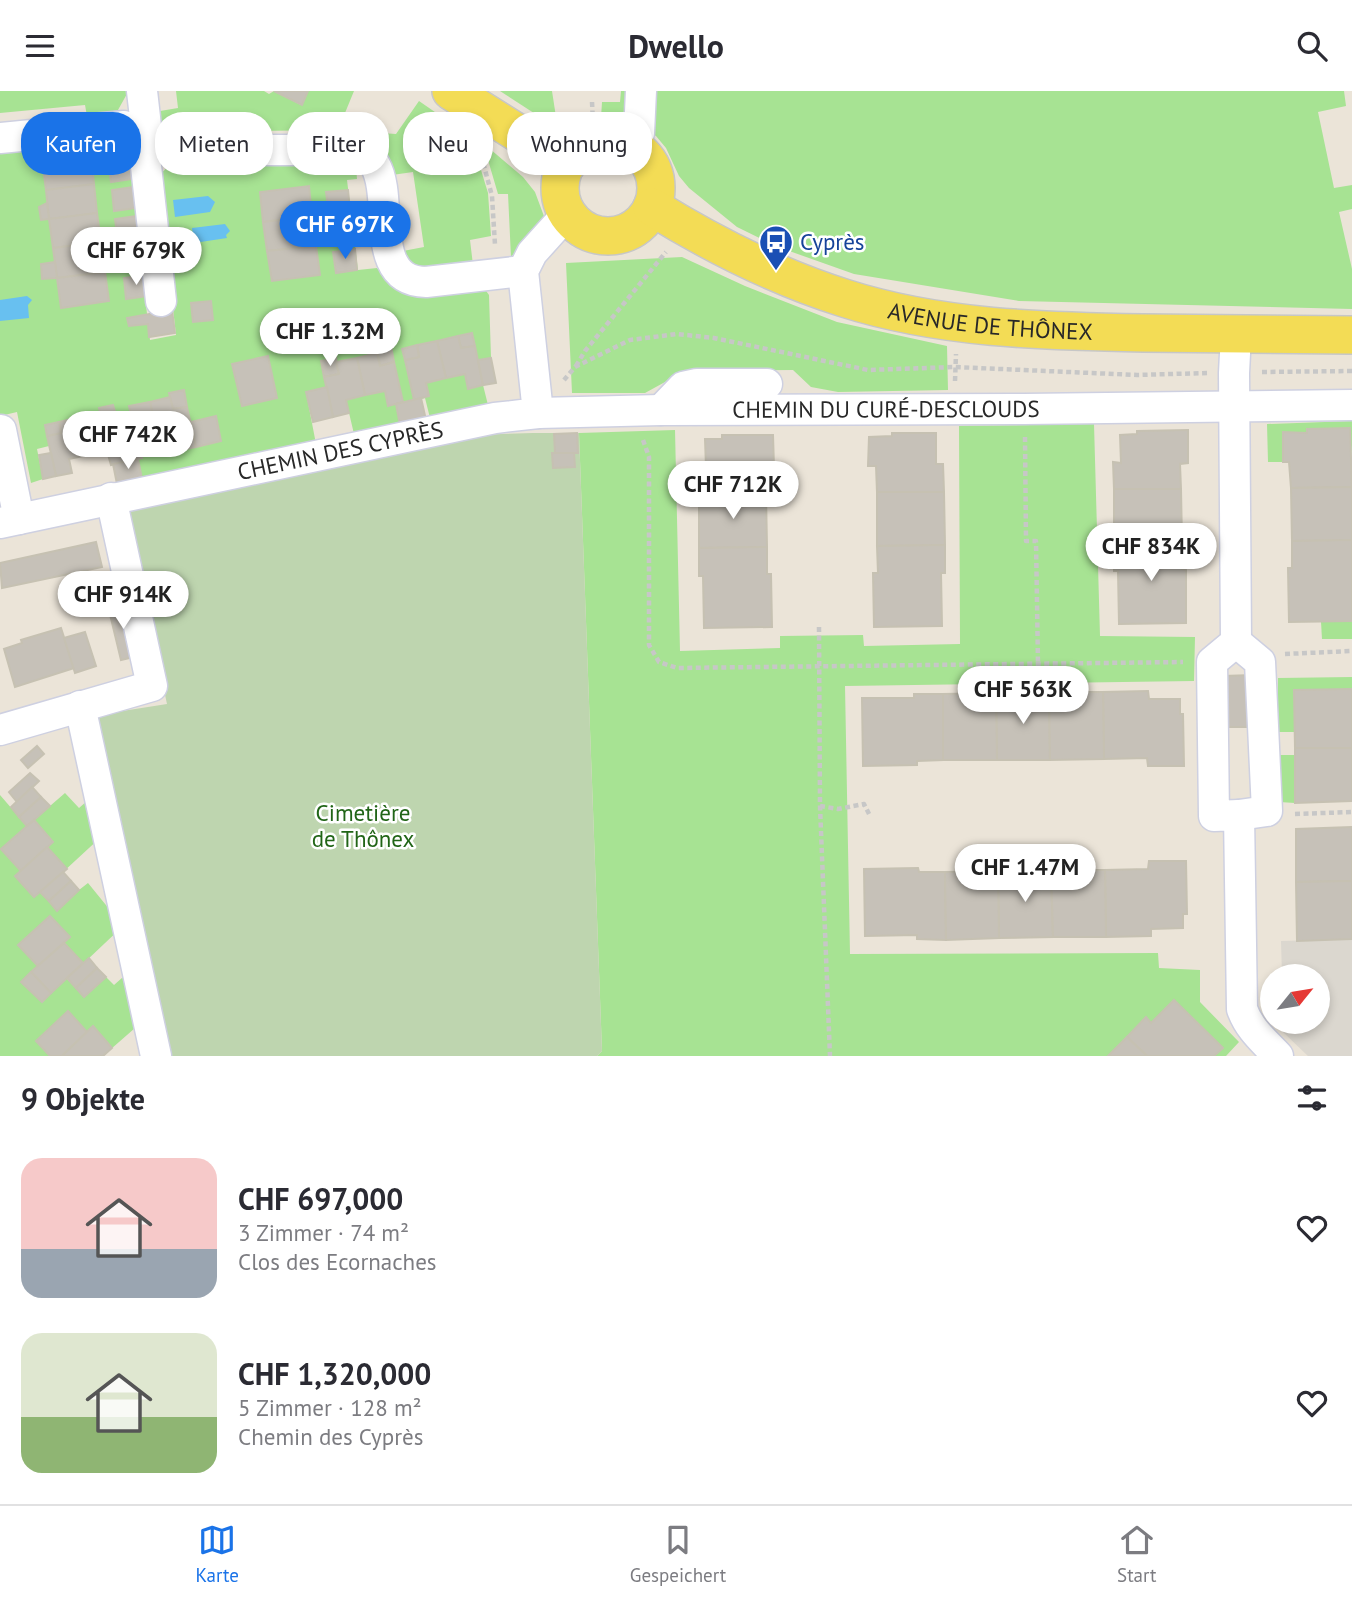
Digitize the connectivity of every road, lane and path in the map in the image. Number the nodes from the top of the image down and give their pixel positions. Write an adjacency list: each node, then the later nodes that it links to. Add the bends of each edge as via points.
1 (142, 91): 8 (street)
2 (641, 91): 6 (street)
3 (458, 95): 7 (main road); 14 (path, via 492,196)
4 (592, 102): 5 (path)
5 (590, 112)
6 (640, 112)
7 (507, 118)
8 (147, 135): 9 (street, via 124,126); 14 (street, via 161,148 177,150 359,150 376,167 390,255 399,273 426,282); 15 (street, via 144,148)
9 (0, 138)
10 (652, 169): 13 (main road)
11 (568, 175): 12 (main road, via 561,188)
12 (568, 213): 13 (main road, via 589,232 615,235); 14 (street)
13 (667, 216): 16 (main road, AVENUE DE THÔNEX, via 733,253 844,298); 19 (path, via 667,250)
14 (510, 272): 29 (street)
15 (161, 301)
16 (957, 322): 17 (main road, AVENUE DE THÔNEX, via 1093,332); 20 (path)
17 (1236, 334): 18 (main road, AVENUE DE THÔNEX); 22 (street)
18 (1352, 335)
19 (575, 367): 20 (path, via 630,340 677,334 868,370); 29 (path)
20 (955, 367): 22 (path, via 1137,375); 26 (path)
21 (1352, 371): 22 (path)
22 (1234, 373): 25 (street)
23 (767, 384): 28 (street, via 683,387)
24 (1352, 405): 25 (street, CHEMIN DU CURÉ-DESCLOUDS)
25 (1234, 407): 27 (street, CHEMIN DU CURÉ-DESCLOUDS); 34 (street)
26 (955, 408): 27 (street, CHEMIN DU CURÉ-DESCLOUDS); 28 (street, CHEMIN DU CURÉ-DESCLOUDS)
27 (1024, 409): 38 (path, via 1026,541 1037,541)
28 (647, 410): 29 (street, CHEMIN DU CURÉ-DESCLOUDS); 39 (path, via 649,645 659,662 677,668)
29 (538, 413): 31 (street, CHEMIN DES CYPRÈS)
30 (1, 430): 32 (street)
31 (111, 498): 32 (street, CHEMIN DES CYPRÈS); 40 (street, via 152,686)
32 (10, 521)
33 (819, 627): 39 (path)
34 (1236, 642): 36 (street); 37 (street)
35 (1352, 651): 37 (path, via 1288,652)
36 (1212, 662): 38 (path); 44 (street, via 1213,815)
37 (1261, 662): 44 (street)
38 (1038, 664): 39 (path)
39 (819, 666): 42 (path)
40 (80, 706): 41 (street); 46 (street)
41 (0, 730)
42 (820, 806): 45 (path, via 838,809 864,804); 47 (path)
43 (1352, 812): 44 (path)
44 (1253, 813): 48 (street, via 1242,1009 1255,1033)
45 (870, 816)
46 (156, 1056)
47 (830, 1056)
48 (1278, 1056)

